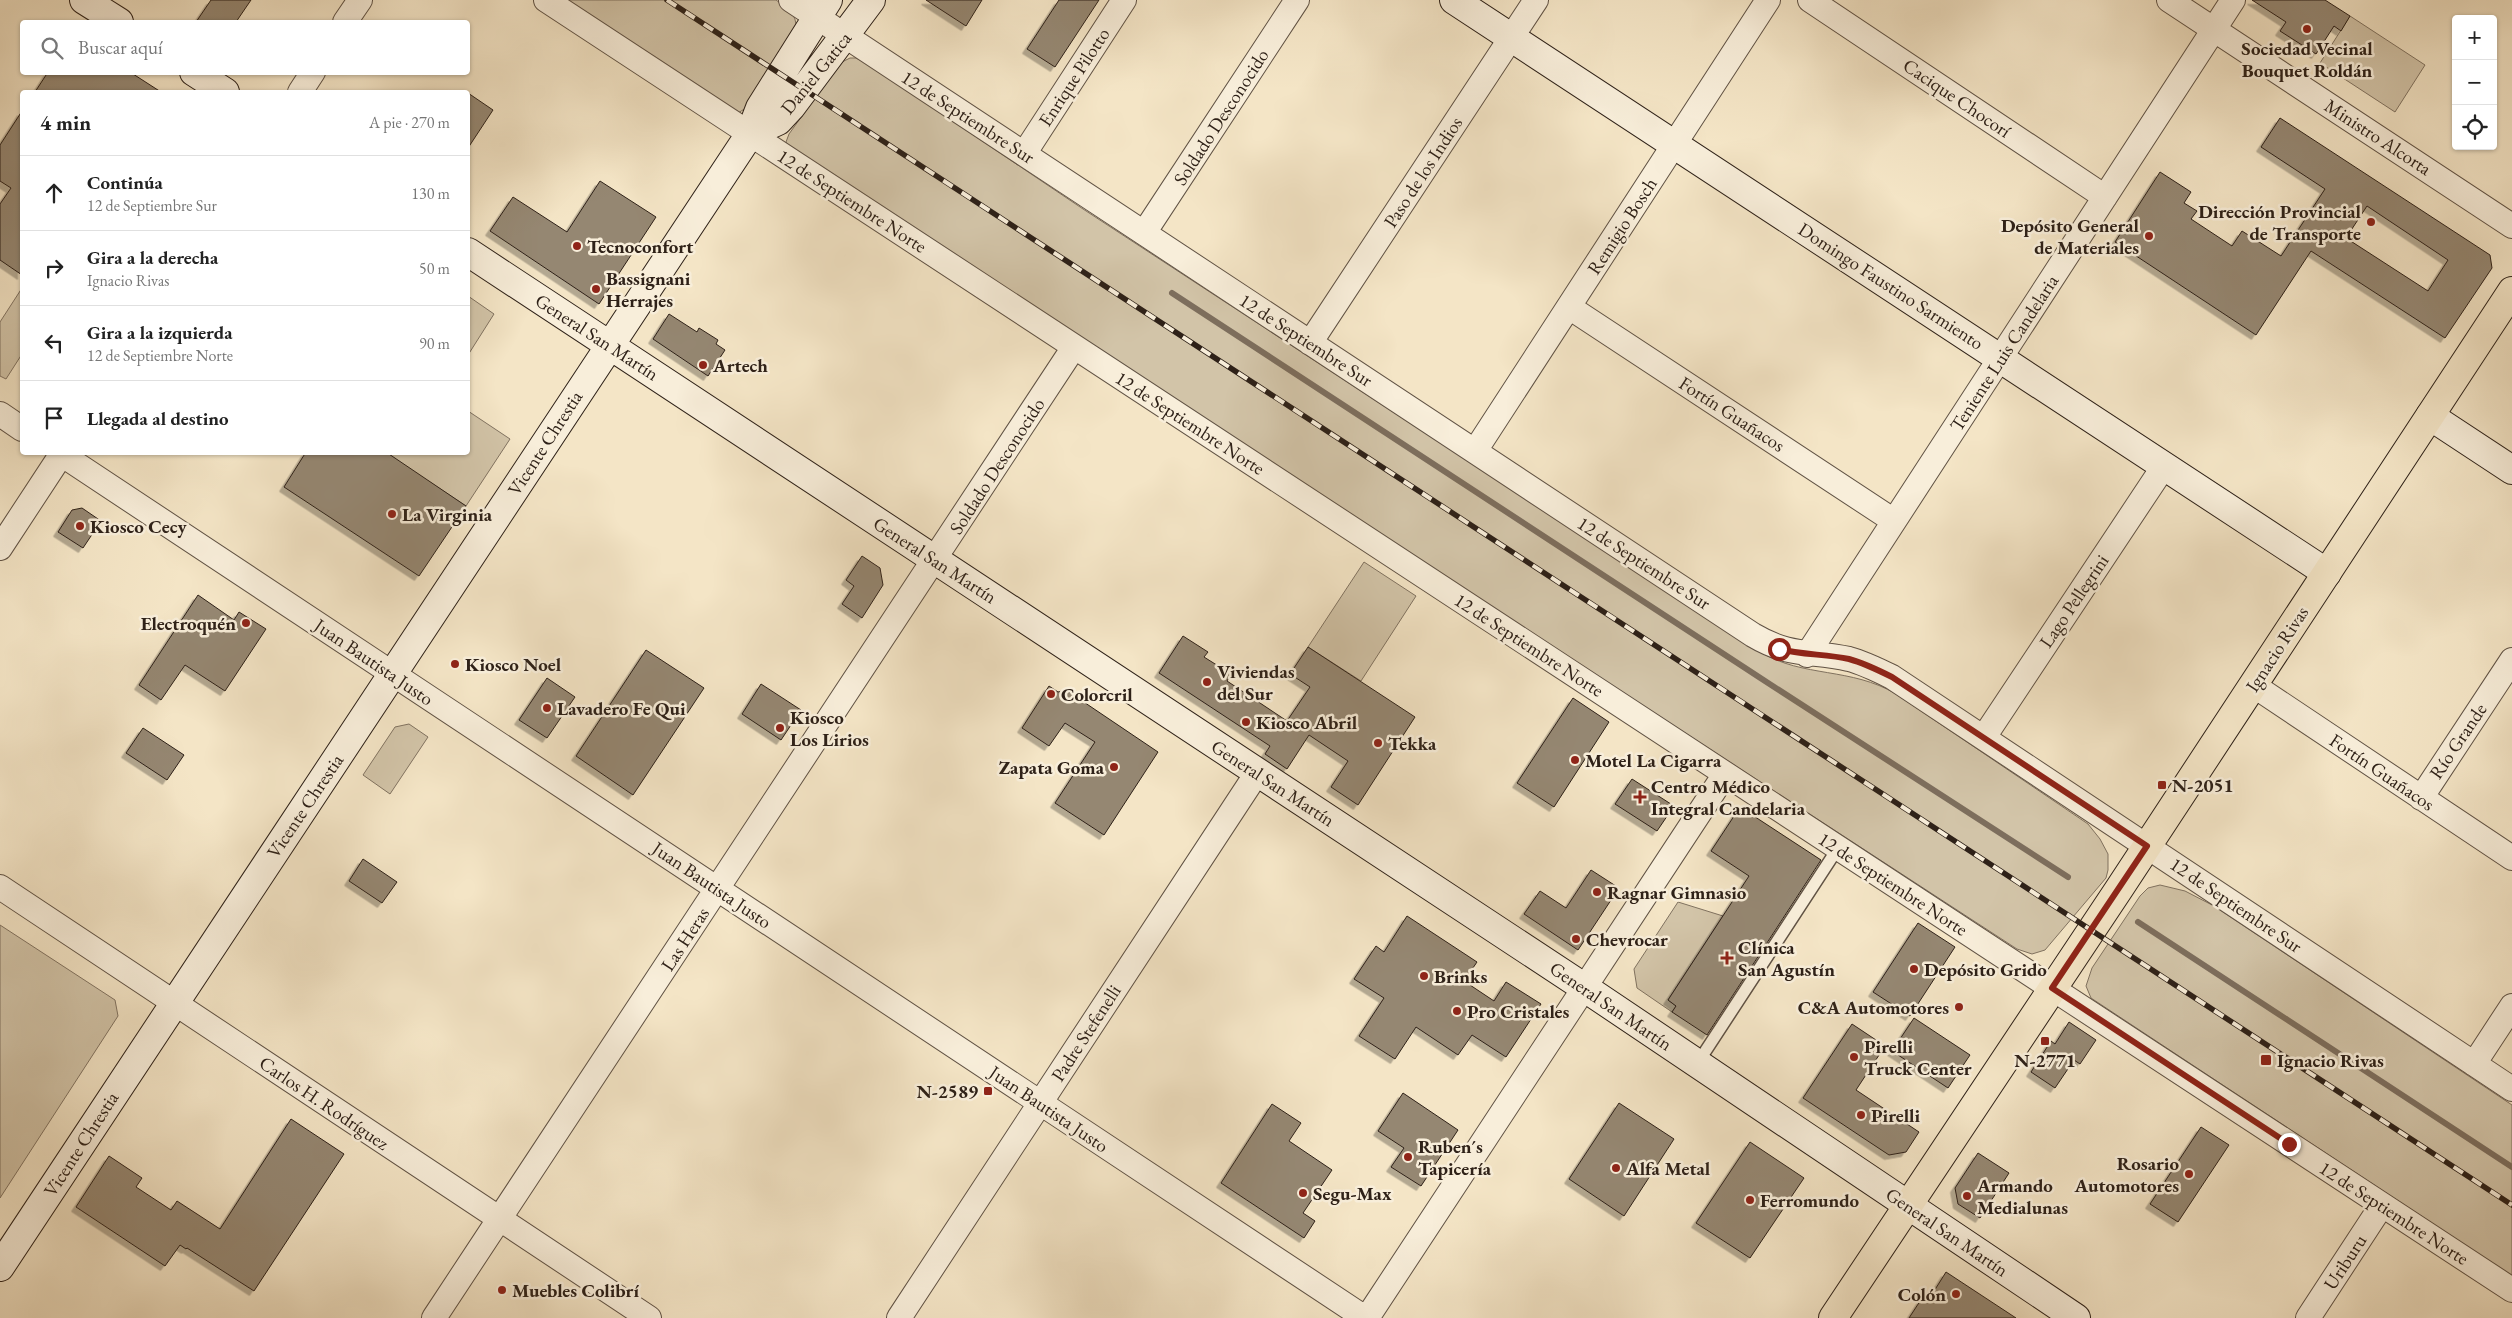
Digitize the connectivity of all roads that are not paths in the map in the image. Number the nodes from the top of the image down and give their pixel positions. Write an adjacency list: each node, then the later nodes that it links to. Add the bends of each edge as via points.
1 (84, 0): 15 (main road)
2 (360, 0): 16 (street)
3 (546, 0): 24 (street, 12 de Septiembre Norte)
4 (791, 0): 14 (street, 12 de Septiembre Sur)
5 (871, 0): 18 (main road, Daniel Gatica)
6 (1124, 0): 26 (street, Enrique Pilotto)
7 (1297, 0): 29 (street, Soldado Desconocido)
8 (1454, 0): 19 (main road, Domingo Faustino Sarmiento)
9 (1536, 0): 19 (street, Paso de los Indios)
10 (1768, 0): 25 (street, Remigio Bosch)
11 (1810, 0): 27 (street, Cacique Chocorí)
12 (2169, 0): 17 (street, Ministro Alcorta)
13 (2233, 0): 17 (street, Teniente Luis Candelaria)
14 (823, 9): 18 (street, 12 de Septiembre Sur); 24 (main road, Daniel Gatica, via 760,108)
15 (115, 20)
16 (346, 20)
17 (2214, 29): 27 (street, Teniente Luis Candelaria); 28 (street, Ministro Alcorta)
18 (846, 36): 24 (main road, Daniel Gatica, via 785,114); 26 (street, 12 de Septiembre Sur)
19 (1511, 38): 25 (main road, Domingo Faustino Sarmiento); 33 (street, Paso de los Indios)
20 (199, 75): 22 (main road)
21 (310, 75): 23 (street)
22 (222, 90)
23 (301, 90)
24 (750, 134): 34 (main road, Daniel Gatica); 35 (street, 12 de Septiembre Norte)
25 (1674, 144): 32 (street, Remigio Bosch); 36 (main road, Domingo Faustino Sarmiento)
26 (1024, 154): 29 (street, 12 de Septiembre Sur)
27 (2105, 196): 36 (street, Teniente Luis Candelaria)
28 (2512, 226)
29 (1144, 234): 33 (street, 12 de Septiembre Sur)
30 (470, 253): 34 (main road, General San Martín)
31 (2512, 291): 38 (main road, Ignacio Rivas)
32 (1569, 307): 40 (street, Remigio Bosch); 45 (street, Fortín Guañacos)
33 (1310, 343): 40 (street, 12 de Septiembre Sur)
34 (609, 345): 47 (main road, General San Martín); 51 (main road, Vicente Chrestia)
35 (1074, 347): 47 (street, Soldado Desconocido); 55 (street, 12 de Septiembre Norte)
36 (2000, 358): 43 (main road, Domingo Faustino Sarmiento); 45 (street, Teniente Luis Candelaria)
37 (0, 414): 39 (street)
38 (2430, 416): 44 (main road); 48 (main road, Ignacio Rivas)
39 (20, 428)
40 (1475, 452): 49 (street, 12 de Septiembre Sur, via 1753,635 1779,649)
41 (60, 455): 46 (street)
42 (64, 455): 51 (street, Juan Bautista Justo)
43 (2164, 466): 48 (main road, Domingo Faustino Sarmiento); 53 (street, Lago Pellegrini)
44 (2512, 470)
45 (1894, 521): 49 (street, Teniente Luis Candelaria)
46 (0, 548)
47 (936, 560): 54 (main road, General San Martín); 61 (street, Las Heras)
48 (2327, 573): 52 (main road, Ignacio Rivas)
49 (1807, 655): 53 (street, 12 de Septiembre Sur, via 1847,659 1878,670)
50 (2512, 660): 56 (street, Río Grande)
51 (392, 674): 61 (street, Juan Bautista Justo); 64 (main road, Vicente Chrestia)
52 (2253, 685): 56 (street, Fortín Guañacos); 57 (main road, Ignacio Rivas)
53 (1984, 737): 57 (street, 12 de Septiembre Sur)
54 (1257, 773): 62 (main road, General San Martín); 69 (street, Padre Stefenelli)
55 (1725, 774): 58 (street, 12 de Septiembre Norte); 62 (street)
56 (2421, 798): 59 (street, Fortín Guañacos)
57 (2147, 846): 63 (main road, Ignacio Rivas); 67 (street, 12 de Septiembre Sur)
58 (1838, 848): 63 (street, 12 de Septiembre Norte); 66 (lane)
59 (2512, 858)
60 (0, 887): 64 (street, Carlos H. Rodríguez)
61 (718, 889): 69 (street, Juan Bautista Justo); 72 (street, Las Heras)
62 (1585, 988): 66 (main road, General San Martín); 78 (street)
63 (2052, 988): 70 (street, 12 de Septiembre Norte); 71 (main road, Ignacio Rivas)
64 (174, 1003): 72 (street, Carlos H. Rodríguez); 73 (main road, Vicente Chrestia)
65 (2512, 1006): 67 (street)
66 (1697, 1064): 71 (main road, General San Martín)
67 (2474, 1064): 68 (street, 12 de Septiembre Sur)
68 (2512, 1089)
69 (1040, 1103): 77 (street, Padre Stefenelli); 78 (street, Juan Bautista Justo)
70 (2382, 1205): 74 (street, 12 de Septiembre Norte); 81 (street, Uriburu)
71 (1906, 1206): 79 (main road, Ignacio Rivas); 80 (main road, General San Martín)
72 (500, 1219): 75 (street, Las Heras); 76 (street, Carlos H. Rodríguez)
73 (0, 1267)
74 (2512, 1290)
75 (434, 1318)
76 (649, 1318)
77 (899, 1318)
78 (1366, 1318)
79 (1833, 1318)
80 (2076, 1318)
81 (2308, 1318)

